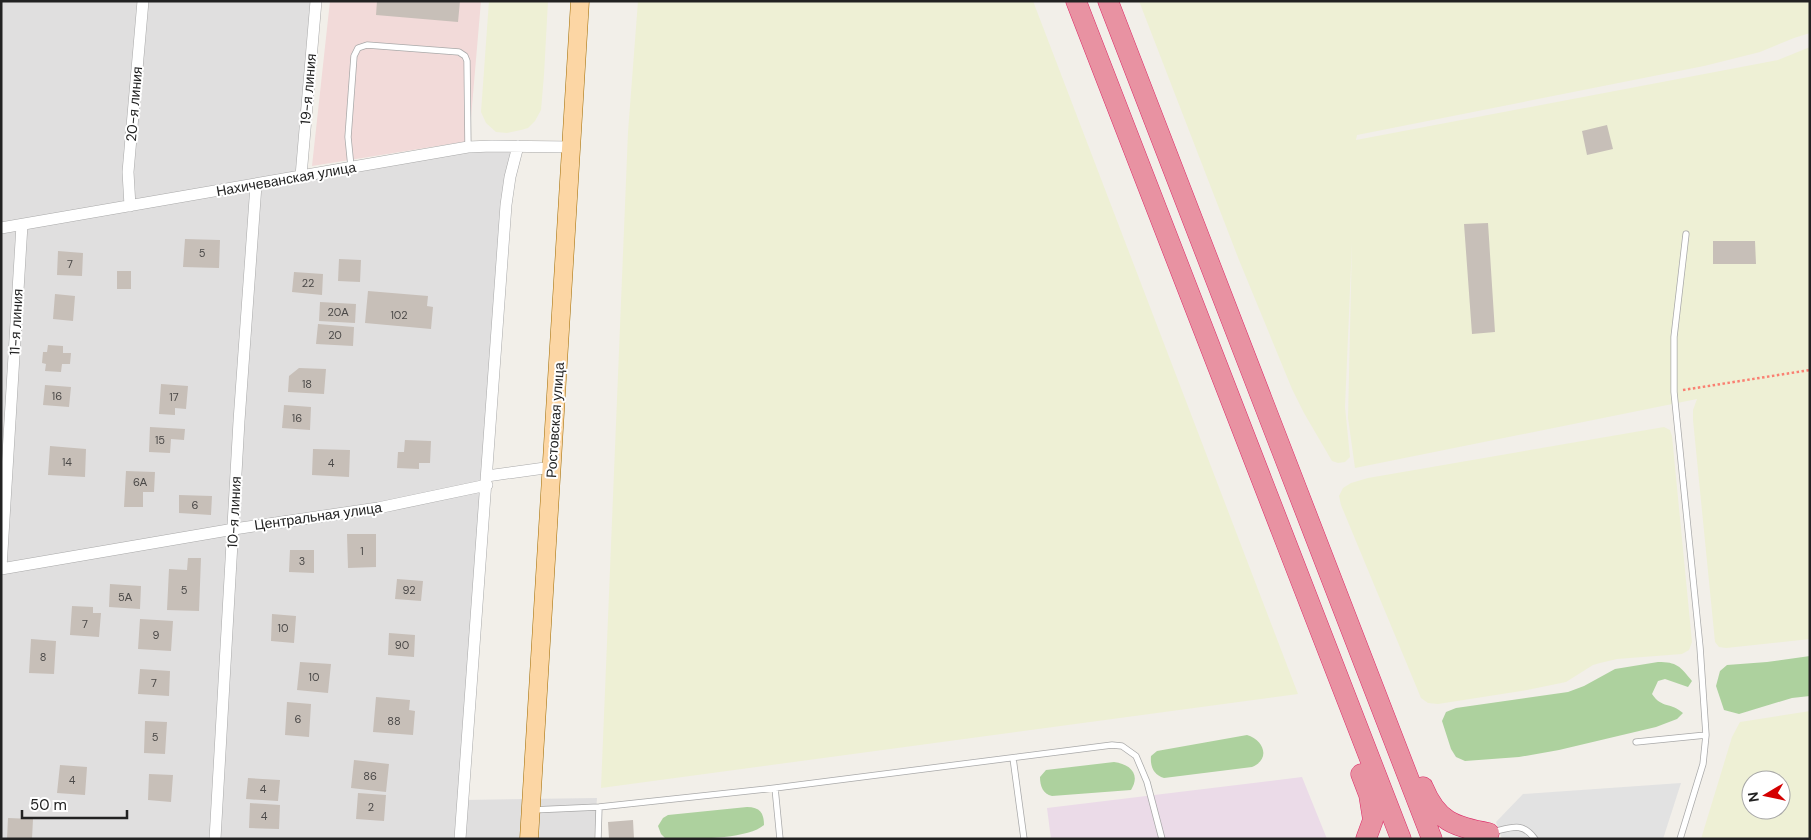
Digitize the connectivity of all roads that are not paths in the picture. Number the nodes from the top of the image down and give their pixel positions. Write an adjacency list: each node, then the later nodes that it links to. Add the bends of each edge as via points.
1 (143, 1): 12 (street, 20-я линия, via 128,172)
2 (316, 1): 10 (street, 19-я линия)
3 (580, 1): 8 (main road, Ростовская улица)
4 (1076, 1): 17 (highway)
5 (1108, 1): 16 (highway)
6 (518, 146): 7 (street, Нахичеванская улица); 8 (street, Нахичеванская улица); 19 (street, via 506,205)
7 (468, 147): 9 (street, Нахичеванская улица); 9 (lane, via 465,56 458,52 367,45 358,48 354,56 348,137)
8 (572, 147): 18 (main road, Ростовская улица)
9 (351, 167): 10 (street, Нахичеванская улица)
10 (300, 176): 11 (street, Нахичеванская улица)
11 (256, 185): 12 (street, Нахичеванская улица); 20 (street, 10-я линия)
12 (130, 206): 13 (street, Нахичеванская улица)
13 (22, 225): 14 (street, Нахичеванская улица); 21 (street, 11-я линия)
14 (1, 228)
15 (1686, 234): 22 (lane, via 1674,337 1674,392)
16 (1256, 385): 28 (highway, via 1330,541 1432,806 1449,822); 38 (highway)
17 (1247, 441): 36 (highway, via 1291,592 1370,795 1373,820); 37 (highway)
18 (552, 467): 19 (street, Центральная улица); 27 (main road, Ростовская улица)
19 (487, 481): 20 (street, Центральная улица, via 378,508); 30 (street)
20 (234, 529): 21 (street, Центральная улица); 29 (street, 10-я линия)
21 (1, 569)
22 (1706, 734): 23 (lane); 40 (lane, via 1703,764)
23 (1636, 742)
24 (1013, 758): 25 (lane); 34 (lane); 35 (lane, via 1122,746 1136,756 1147,782)
25 (775, 788): 26 (lane); 33 (lane)
26 (600, 807): 27 (lane); 32 (lane)
27 (530, 810): 31 (main road, Ростовская улица)
28 (1486, 836): 39 (lane, via 1520,827)
29 (215, 839)
30 (460, 839)
31 (529, 839)
32 (598, 839)
33 (780, 839)
34 (1024, 839)
35 (1162, 839)
36 (1366, 839)
37 (1401, 839)
38 (1432, 839)
39 (1535, 839)
40 (1680, 839)

